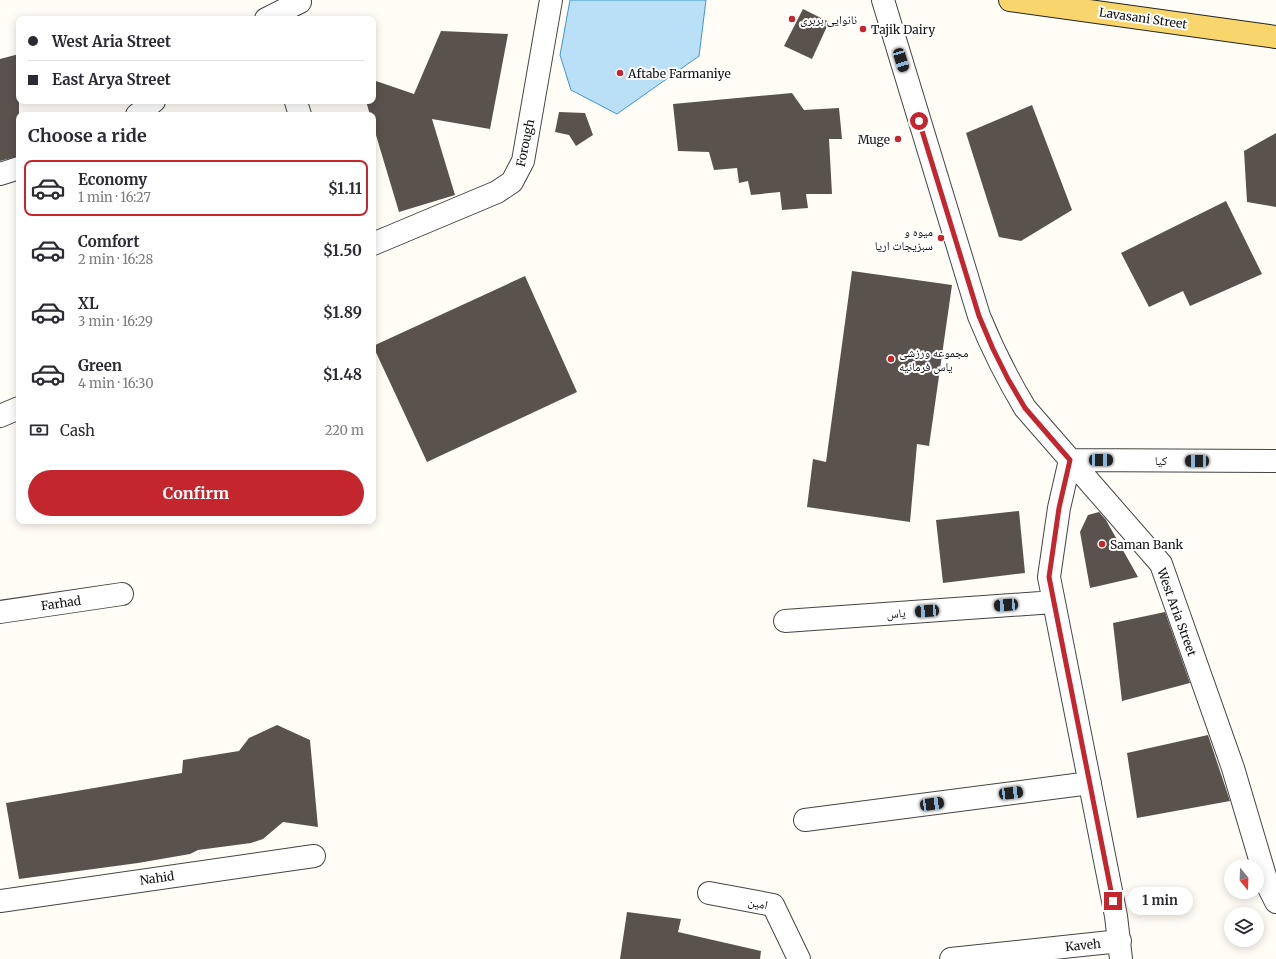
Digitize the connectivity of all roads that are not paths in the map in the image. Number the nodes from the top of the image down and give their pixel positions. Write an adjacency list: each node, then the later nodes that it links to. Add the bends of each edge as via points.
1 (552, 0): 11 (street, Forough, via 523,160 512,182 497,192)
2 (883, 0): 14 (street, West Aria Street, via 979,316 1008,379 1025,408)
3 (1010, 0): 6 (main road, Lavasani Street)
4 (300, 2): 5 (street)
5 (272, 16)
6 (1276, 37)
7 (150, 104): 8 (street)
8 (141, 112)
9 (16, 169): 10 (street)
10 (0, 174)
11 (376, 243)
12 (16, 409): 13 (street)
13 (0, 416)
14 (1070, 460): 15 (street, کیا); 17 (street, via 1059,508 1049,577); 25 (street, West Aria Street, via 1161,564 1233,768 1268,886)
15 (1276, 461)
16 (122, 594): 18 (street, Farhad)
17 (1054, 602): 19 (street, یاس); 20 (street)
18 (0, 612)
19 (785, 621)
20 (1090, 783): 21 (street); 26 (street)
21 (805, 820)
22 (314, 856): 24 (street, Nahid)
23 (709, 893): 27 (street, امین, via 773,905)
24 (0, 902)
25 (1276, 902)
26 (1121, 950): 28 (street, Kaveh)
27 (799, 959)
28 (951, 959)

